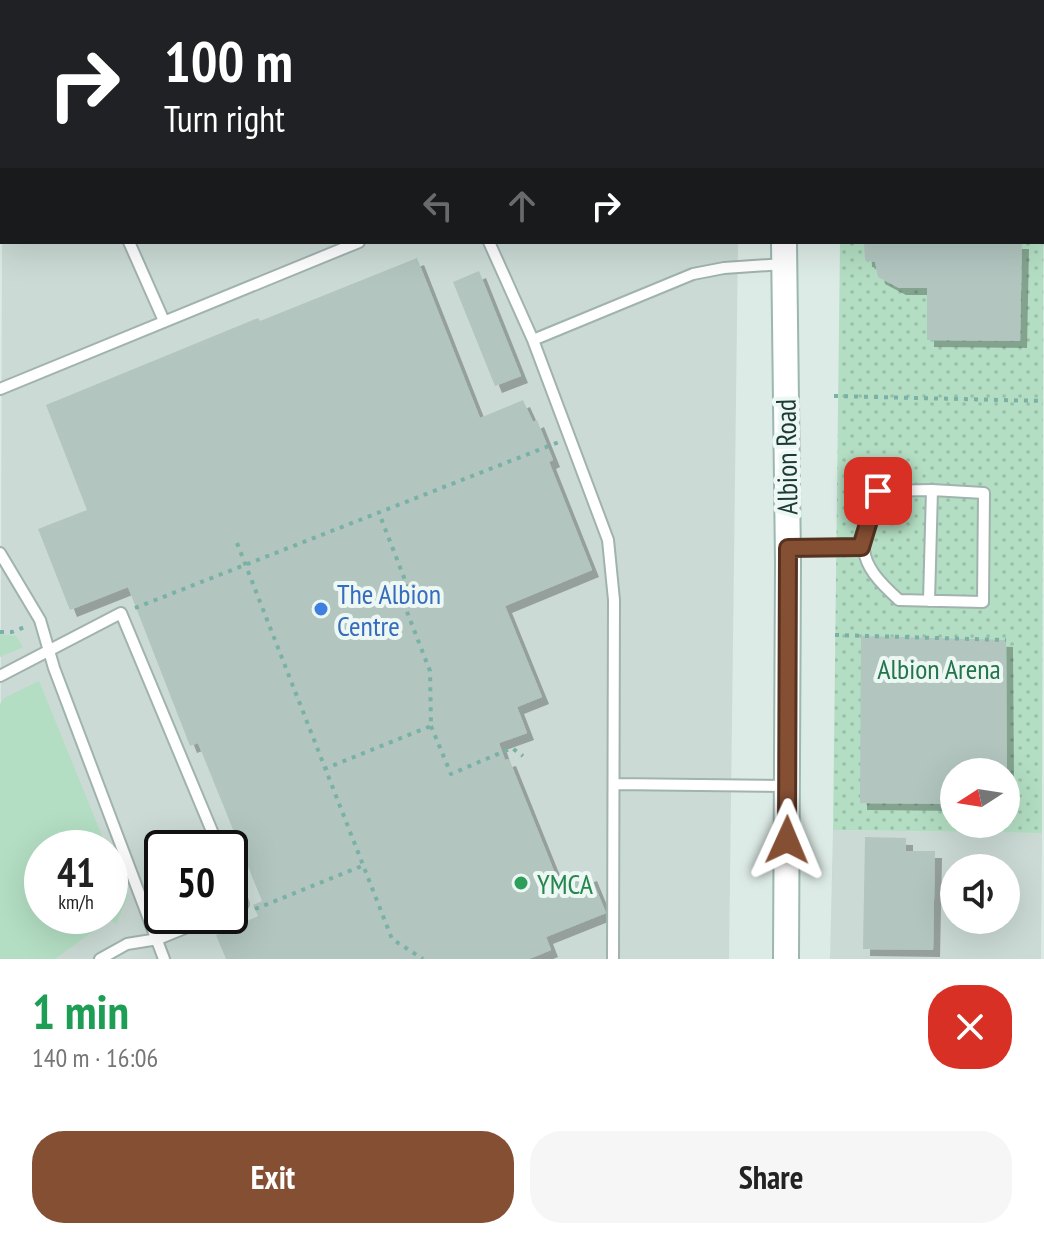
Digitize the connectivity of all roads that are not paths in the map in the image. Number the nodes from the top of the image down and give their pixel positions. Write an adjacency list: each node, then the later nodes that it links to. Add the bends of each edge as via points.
1 (130, 244): 5 (lane)
2 (354, 244): 5 (lane)
3 (490, 244): 6 (lane)
4 (784, 253): 6 (lane, via 693,274); 10 (main road, Albion Road)
5 (164, 321): 7 (lane)
6 (533, 340): 15 (lane, via 608,540 614,600)
7 (0, 389)
8 (932, 490): 9 (lane, via 878,491); 12 (lane); 12 (lane, via 984,493 983,602)
9 (861, 547): 10 (lane); 12 (lane, via 878,581 899,600)
10 (788, 548): 16 (main road, Albion Road)
11 (0, 553): 13 (lane, via 40,620)
12 (929, 601)
13 (50, 650): 14 (lane); 17 (lane, via 121,613); 19 (lane)
14 (0, 676)
15 (614, 784): 16 (lane); 22 (lane)
16 (788, 786): 23 (main road, Albion Road)
17 (211, 830)
18 (170, 934): 19 (lane)
19 (158, 939): 20 (lane, via 127,944); 21 (lane)
20 (100, 959)
21 (164, 959)
22 (613, 959)
23 (786, 959)

